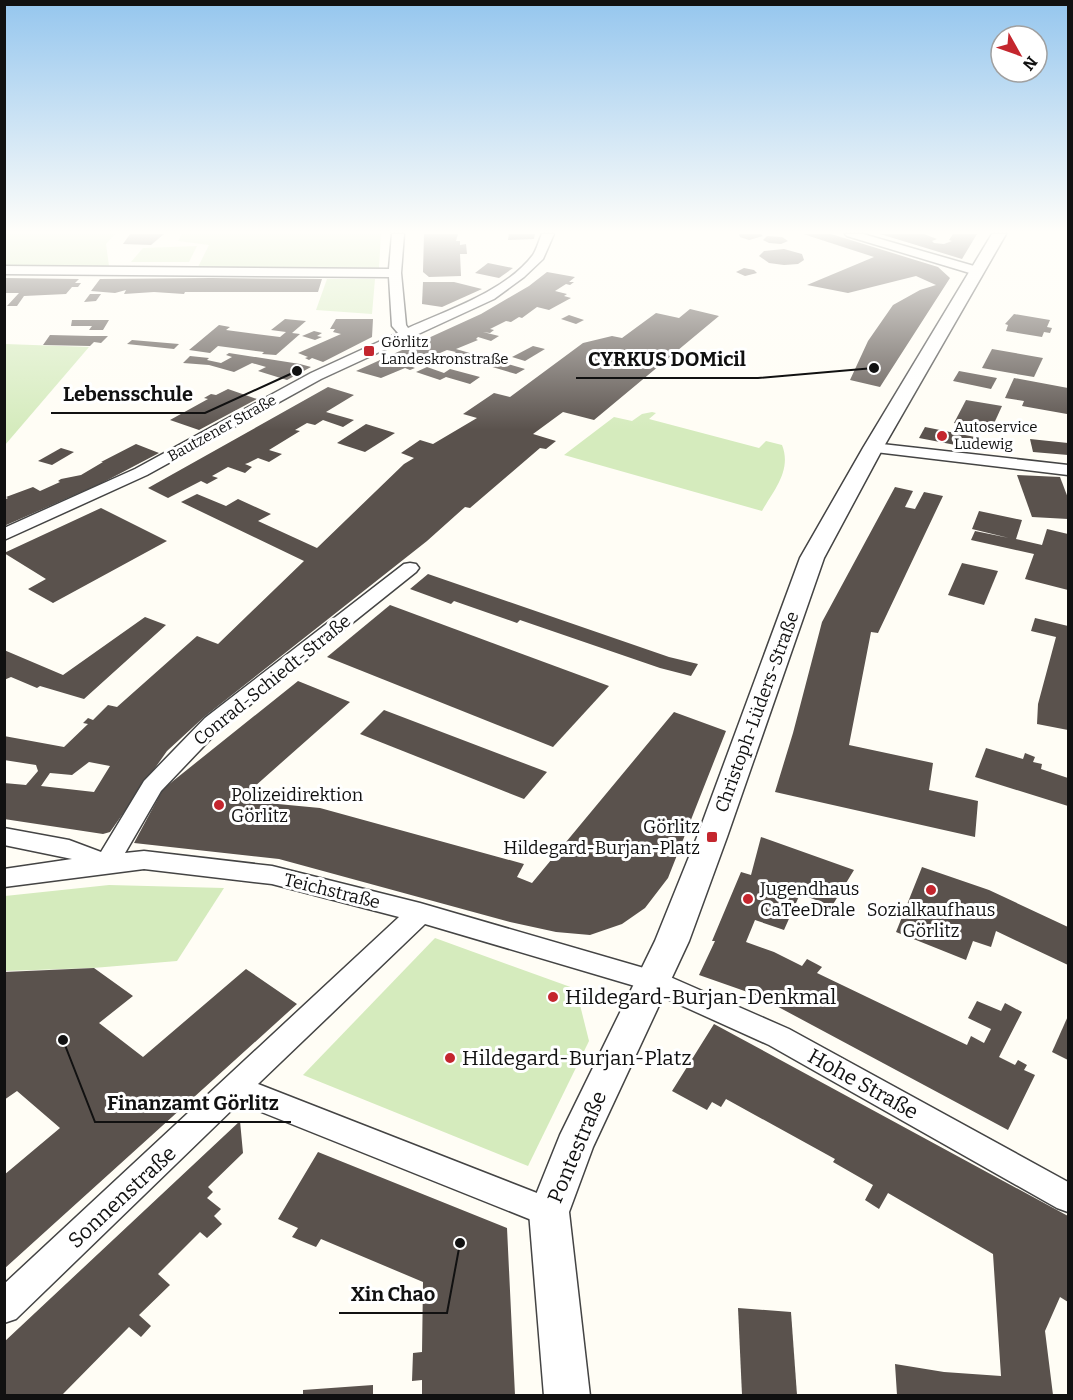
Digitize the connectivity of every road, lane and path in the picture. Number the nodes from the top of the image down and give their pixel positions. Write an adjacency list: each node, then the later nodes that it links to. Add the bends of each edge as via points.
1 (397, 299): 4 (street, via 399,326)
2 (481, 299): 4 (street, Bautzener Straße)
3 (961, 299): 5 (street, Christoph-Lüders-Straße)
4 (405, 333): 7 (street, Bautzener Straße, via 316,376 141,472)
5 (873, 448): 6 (street); 13 (street, Christoph-Lüders-Straße, via 812,558 712,837 672,942)
6 (1068, 470)
7 (4, 535)
8 (410, 568): 10 (street, Conrad-Schiedt-Straße, via 213,723 152,786)
9 (4, 836): 10 (street, via 69,849)
10 (107, 863): 11 (street, Teichstraße); 12 (street, Teichstraße, via 144,860 272,875)
11 (4, 878)
12 (420, 913): 13 (street, Teichstraße); 14 (street, Sonnenstraße)
13 (652, 981): 15 (street, Hohe Straße, via 779,1037); 16 (street, Pontestraße, via 574,1148)
14 (237, 1089): 16 (street); 17 (street, Sonnenstraße)
15 (1068, 1198)
16 (549, 1212): 18 (street, Pontestraße)
17 (4, 1307)
18 (567, 1395)

